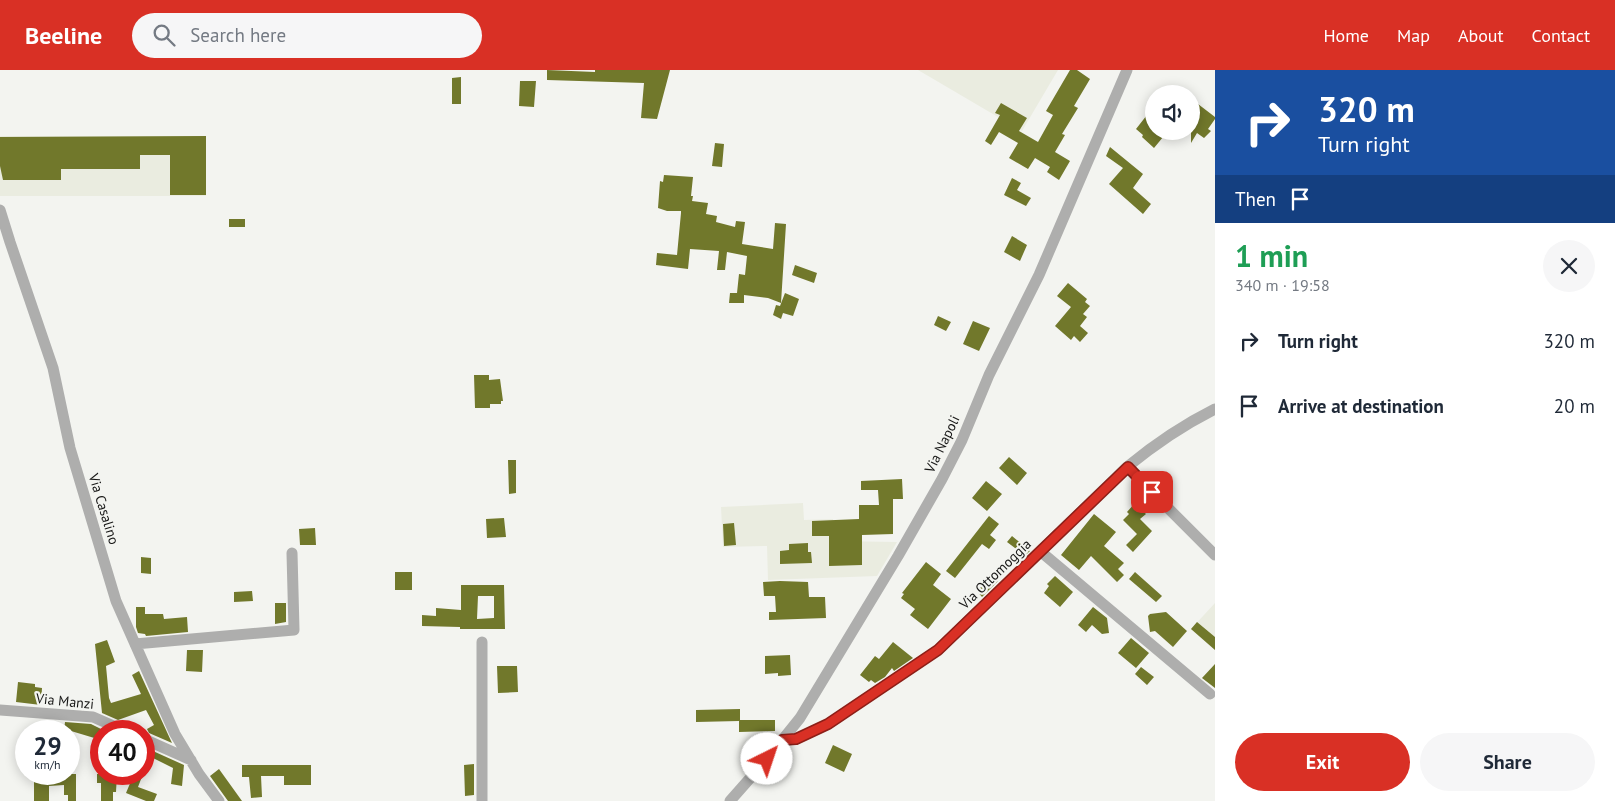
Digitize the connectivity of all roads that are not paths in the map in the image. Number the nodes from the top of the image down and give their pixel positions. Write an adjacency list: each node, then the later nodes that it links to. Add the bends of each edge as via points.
1 (1127, 70): 13 (street, Via Napoli, via 1039,274 942,479 805,710)
2 (0, 210): 9 (street, Via Casalino, via 53,368 70,448 116,601)
3 (1215, 409): 4 (street, Via Ottomoggia, via 1180,427)
4 (1128, 467): 5 (street, Via Ottomoggia); 7 (street)
5 (1040, 551): 10 (street); 13 (street, Via Ottomoggia, via 938,650 828,724 796,739)
6 (292, 553): 9 (street, via 294,630)
7 (1215, 555)
8 (482, 642): 17 (street)
9 (135, 644): 15 (street, Via Casalino, via 175,734)
10 (1210, 694)
11 (0, 710): 12 (street, Via Manzi)
12 (100, 720)
13 (782, 740): 18 (street, Via Napoli)
14 (155, 744): 15 (street)
15 (191, 760): 16 (street, Via Casalino)
16 (219, 801)
17 (482, 801)
18 (730, 801)

